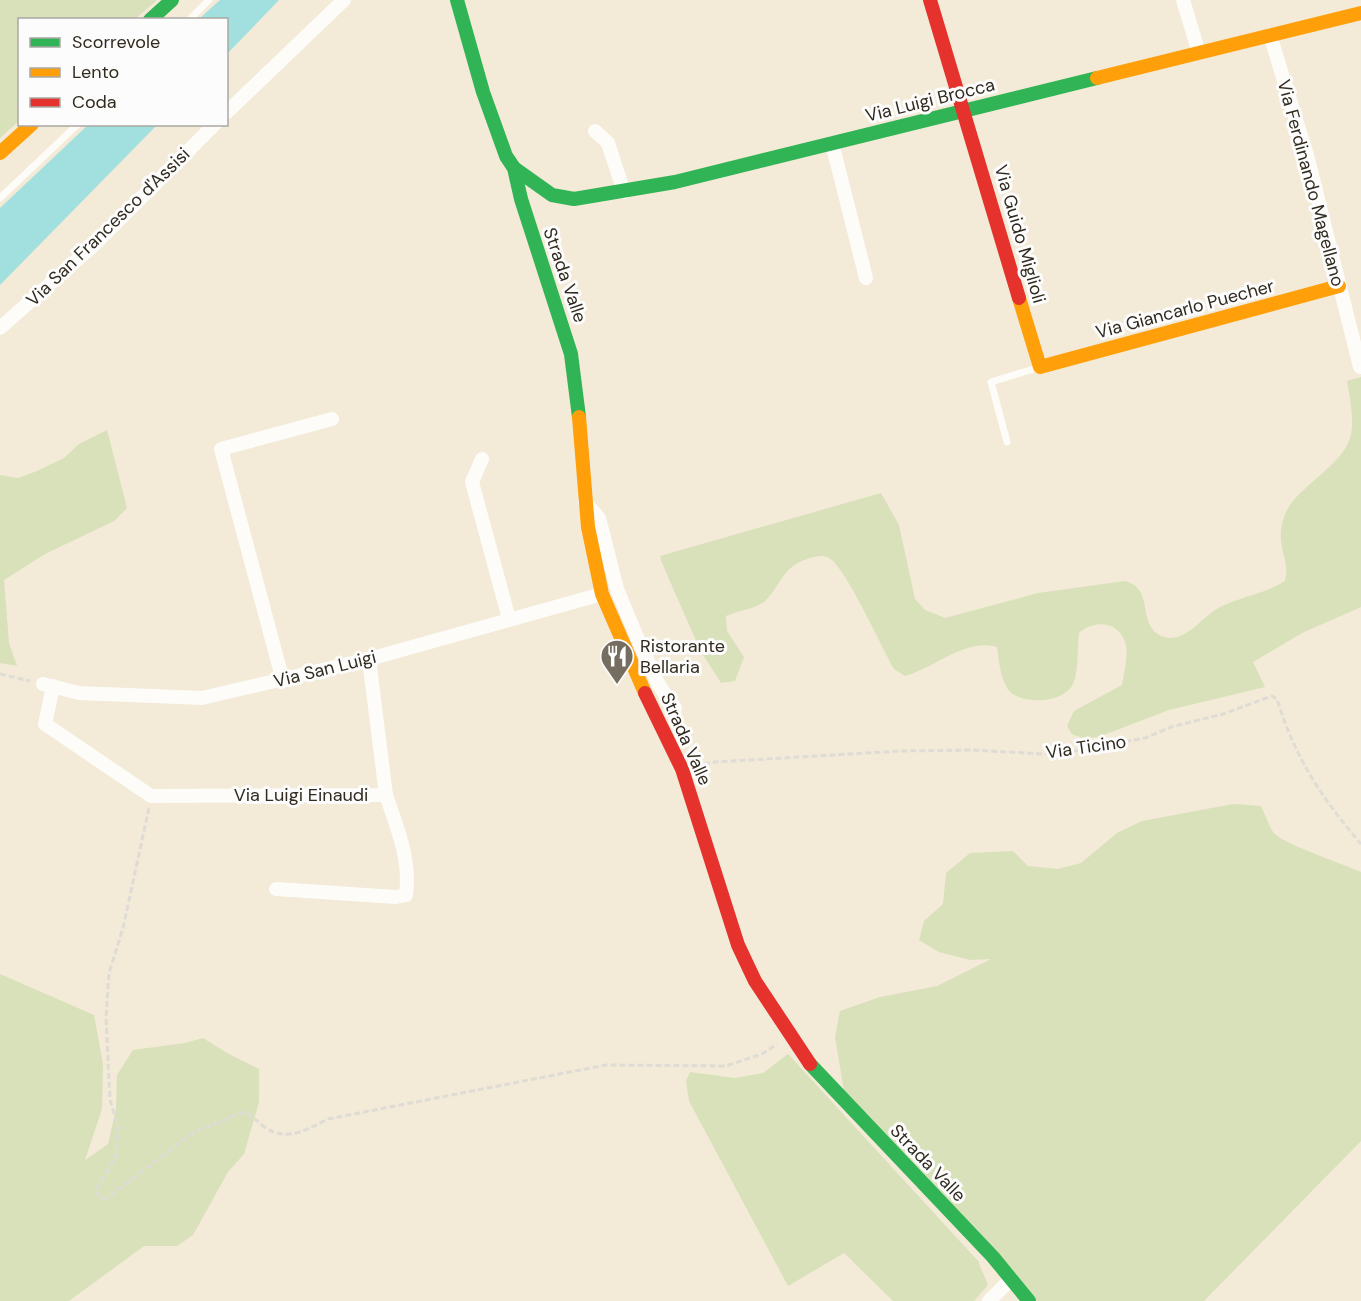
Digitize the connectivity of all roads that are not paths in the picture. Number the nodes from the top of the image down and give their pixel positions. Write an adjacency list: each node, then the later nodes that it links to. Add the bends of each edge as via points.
1 (172, 0): 8 (street)
2 (209, 0): 9 (lane)
3 (344, 0): 13 (street)
4 (457, 0): 20 (street, Strada Valle, via 483,92)
5 (930, 0): 12 (street, Via Guido Miglioli)
6 (1183, 0): 11 (street)
7 (1361, 13): 10 (street, Via Luigi Brocca)
8 (152, 18)
9 (191, 18)
10 (1270, 35): 11 (street, Via Luigi Brocca); 24 (street, Via Ferdinando Magellano, via 1307,155)
11 (1198, 53): 12 (street, Via Luigi Brocca)
12 (965, 110): 18 (street, Via Luigi Brocca); 26 (street, Via Guido Miglioli)
13 (228, 111)
14 (30, 126): 19 (street)
15 (76, 126): 22 (lane)
16 (213, 126): 25 (street, Via San Francesco d'Assisi, via 95,244)
17 (595, 131): 21 (street, via 608,143)
18 (832, 143): 21 (street, Via Luigi Brocca); 23 (street)
19 (0, 153)
20 (514, 168): 21 (street, Via Luigi Brocca, via 542,190 564,198 586,199); 31 (street, Strada Valle, via 571,354)
21 (624, 192)
22 (0, 198)
23 (866, 278)
24 (1339, 286): 26 (street, Via Giancarlo Puecher); 27 (street, Via Ferdinando Magellano)
25 (0, 328)
26 (1040, 367): 29 (lane, via 991,382)
27 (1360, 367)
28 (332, 419): 35 (street, via 221,449)
29 (1007, 442)
30 (482, 459): 33 (street, via 472,482)
31 (585, 502): 32 (street, Strada Valle); 36 (street, via 599,518 617,589 639,642 659,685)
32 (602, 594): 33 (street, Via San Luigi); 40 (street, Strada Valle, via 626,654 682,769 738,945 788,1036 825,1082)
33 (509, 619): 34 (street, Via San Luigi)
34 (369, 659): 35 (street, Via San Luigi); 37 (street, Via Luigi Einaudi)
35 (283, 681): 38 (street, Via San Luigi, via 202,699 79,693 48,685 45,724)
36 (675, 708)
37 (386, 795): 38 (street, Via Luigi Einaudi); 39 (street, via 405,855 409,876 406,895)
38 (151, 796)
39 (276, 889)
40 (1011, 1279): 41 (street); 42 (street, Strada Valle)
41 (989, 1301)
42 (1029, 1301)

